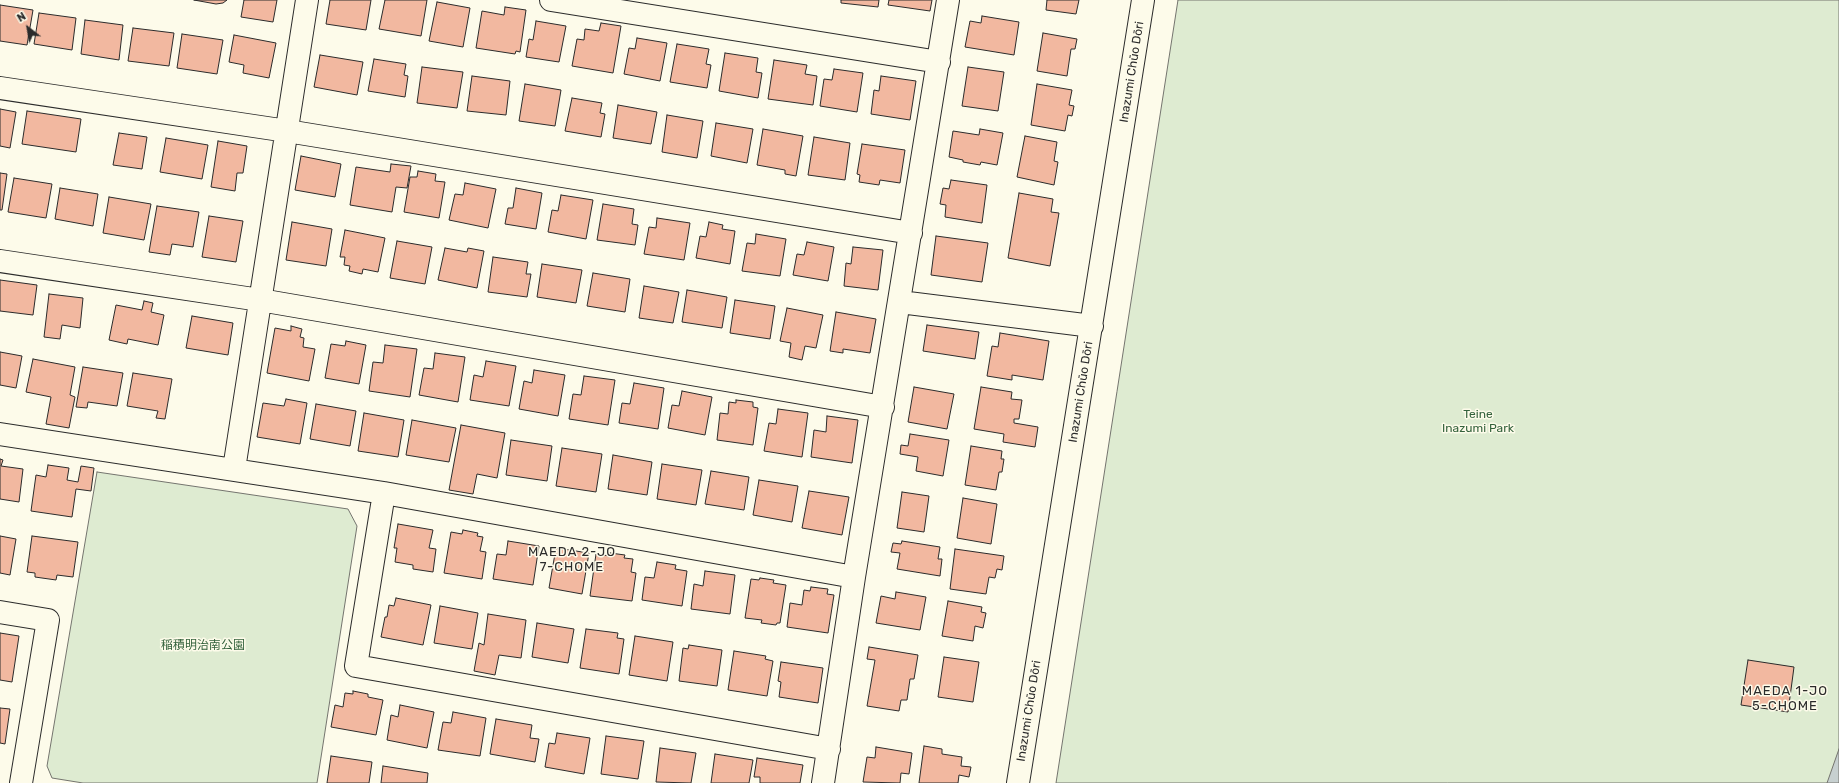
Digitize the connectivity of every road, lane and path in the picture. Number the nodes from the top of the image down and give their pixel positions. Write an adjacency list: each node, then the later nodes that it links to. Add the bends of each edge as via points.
1 (308, 0): 7 (street)
2 (551, 0): 5 (street)
3 (948, 0): 5 (street)
4 (1143, 0): 12 (street, Inazumi Chūo Dōri)
5 (939, 62): 8 (street)
6 (0, 88): 7 (street)
7 (287, 130): 8 (street); 10 (street)
8 (911, 233): 11 (street)
9 (0, 261): 10 (street)
10 (260, 300): 13 (street); 15 (street)
11 (900, 302): 12 (street); 13 (street)
12 (1092, 326): 22 (street, Inazumi Chūo Dōri)
13 (883, 407): 17 (street)
14 (0, 434): 15 (street)
15 (234, 470): 16 (street)
16 (384, 493): 17 (street); 19 (street, via 356,666)
17 (854, 577): 19 (street)
18 (0, 612): 20 (street, via 48,620)
19 (829, 749): 21 (street)
20 (21, 783)
21 (823, 783)
22 (1018, 783)

